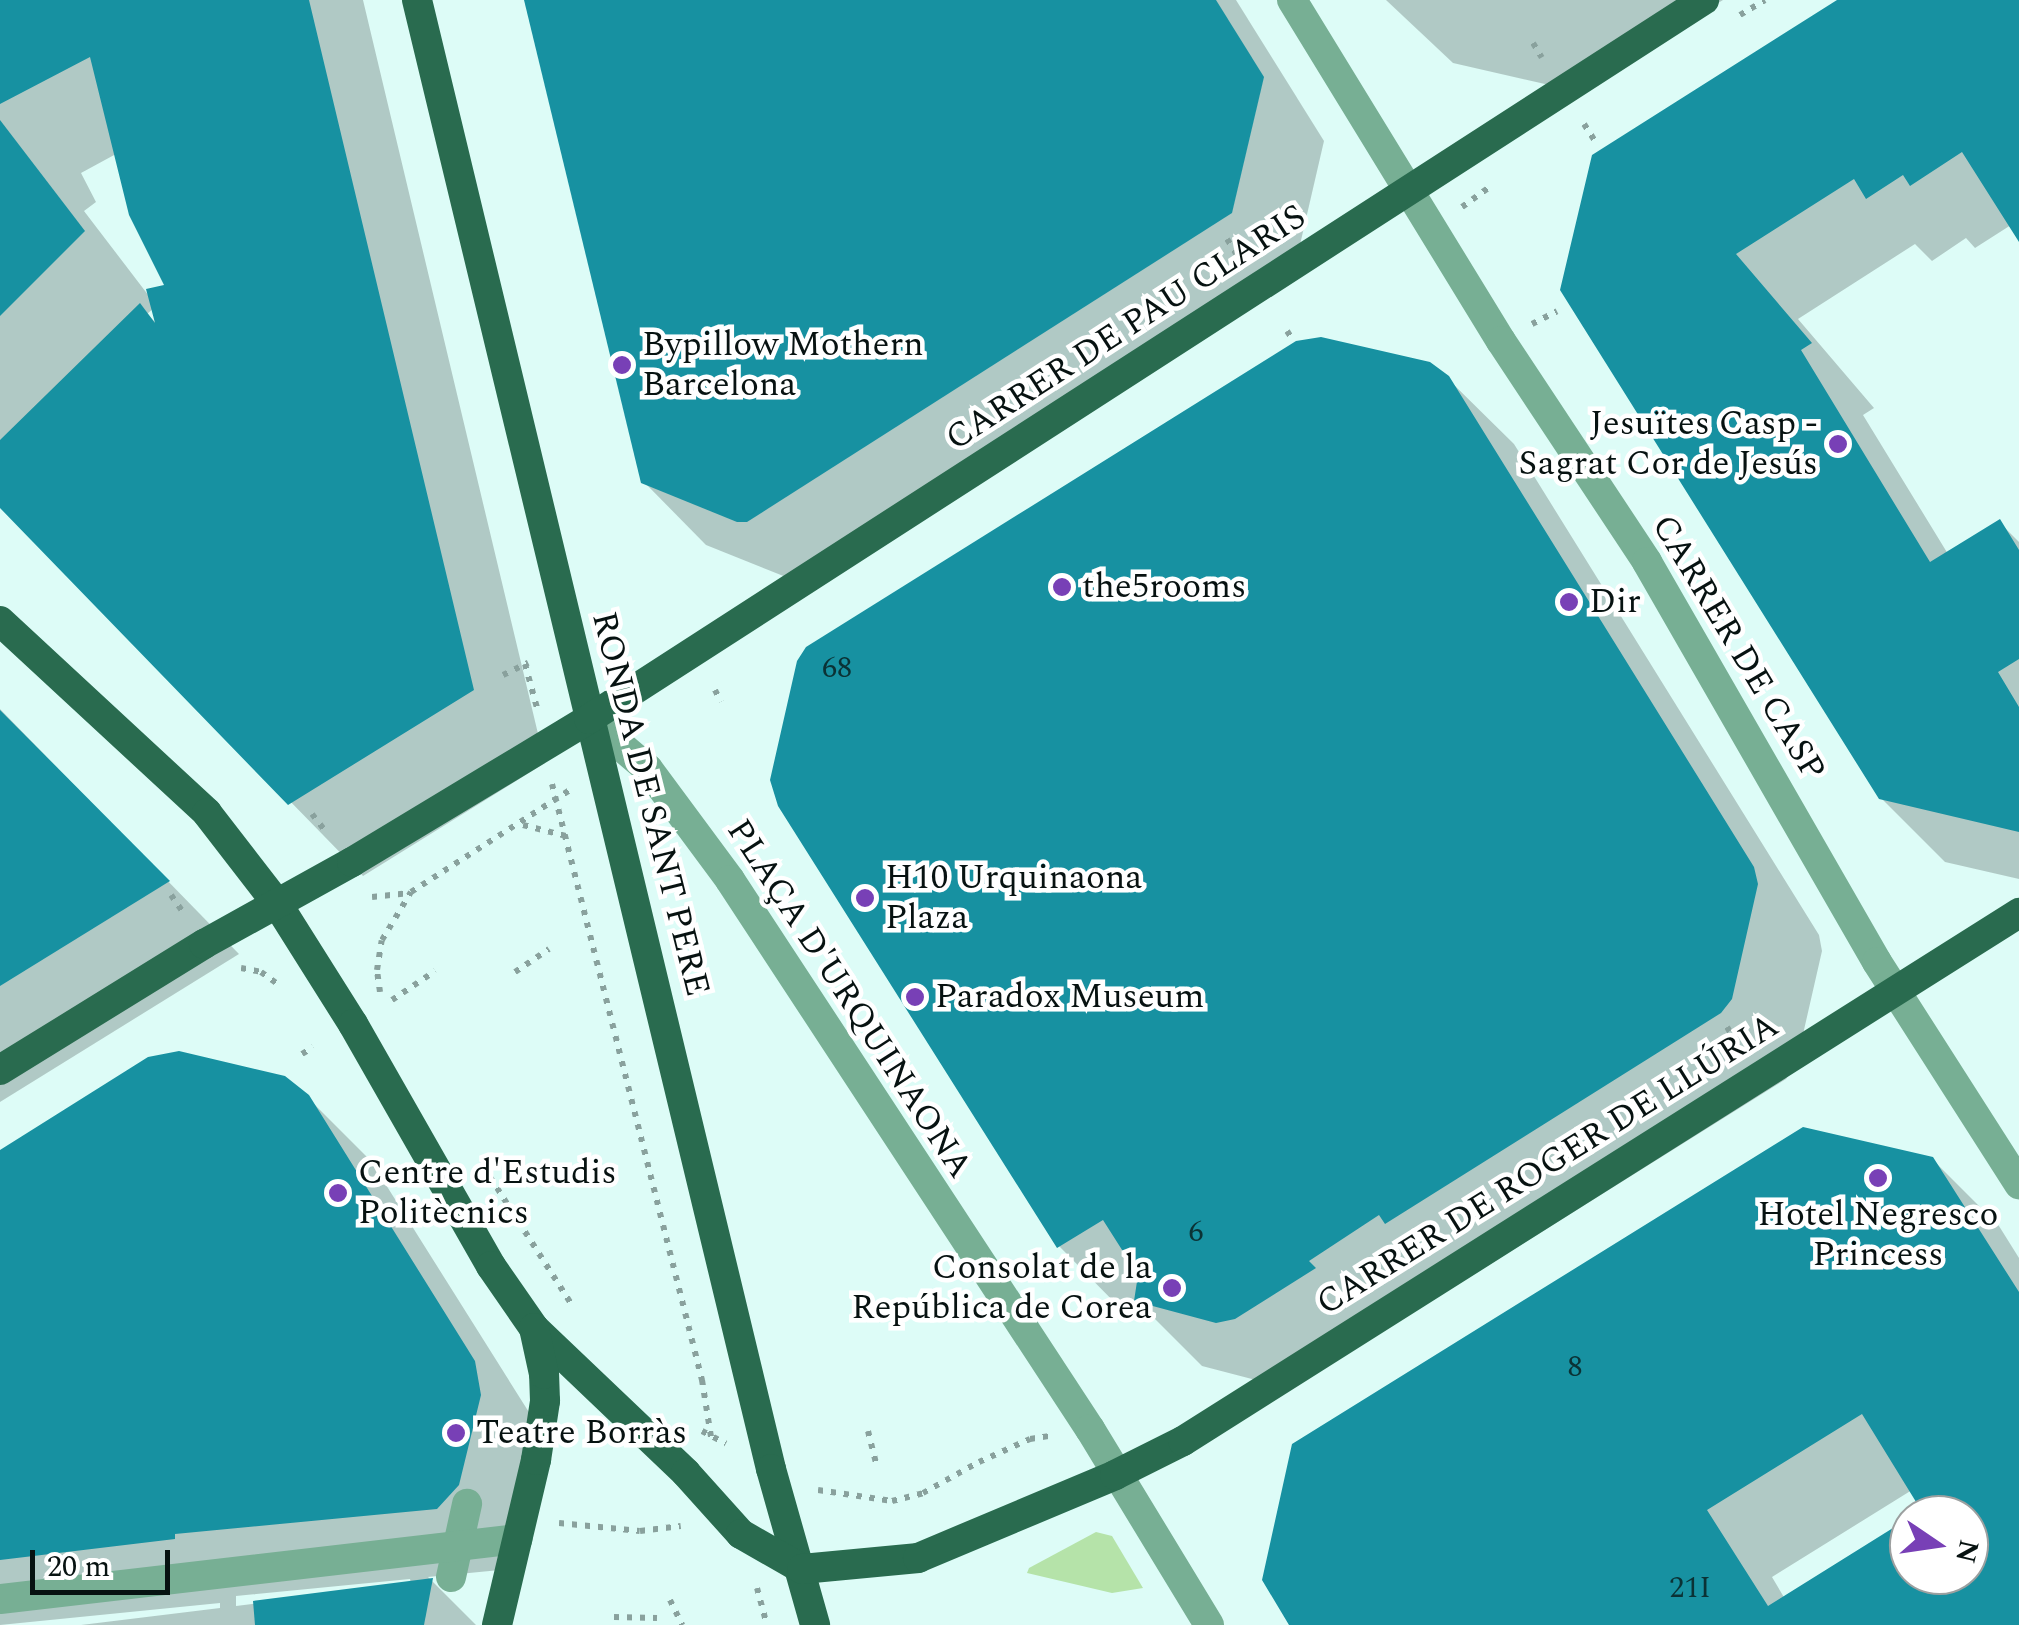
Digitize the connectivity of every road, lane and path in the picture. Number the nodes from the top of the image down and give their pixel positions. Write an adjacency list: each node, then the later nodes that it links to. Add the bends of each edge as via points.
1 (417, 0): 16 (main road, RONDA DE SANT PERE)
2 (1292, 0): 8 (street, CARRER DE CASP)
3 (1704, 0): 8 (main road, CARRER DE PAU CLARIS)
4 (1533, 43): 5 (path)
5 (1542, 58)
6 (1584, 124): 7 (path)
7 (1596, 141)
8 (1410, 191): 16 (main road, CARRER DE PAU CLARIS); 31 (street, CARRER DE CASP, via 1648,562)
9 (1227, 239): 10 (path, CARRER DE PAU CLARIS)
10 (1241, 260)
11 (0, 621): 24 (main road, via 207,813)
12 (528, 662): 13 (path)
13 (502, 675)
14 (715, 690): 15 (path)
15 (721, 702)
16 (589, 719): 17 (main road, RONDA DE SANT PERE); 24 (main road); 50 (street, PLAÇA D'URQUINAONA, via 648,769 730,880)
17 (602, 760): 18 (path); 49 (main road, RONDA DE SANT PERE)
18 (557, 802): 20 (path); 22 (path)
19 (312, 814): 21 (path)
20 (522, 824): 22 (path); 34 (path, via 411,892 382,940 377,980)
21 (326, 833)
22 (566, 836): 46 (path, via 702,1380)
23 (171, 895): 25 (path)
24 (278, 906): 39 (main road); 43 (main road)
25 (183, 912)
26 (2019, 913): 31 (main road, CARRER DE ROGER DE LLÚRIA)
27 (549, 949): 30 (path)
28 (233, 968): 32 (path, via 261,972)
29 (435, 970): 33 (path)
30 (514, 972)
31 (1896, 990): 41 (street, CARRER DE CASP); 50 (main road, CARRER DE ROGER DE LLÚRIA, via 1183,1440)
32 (285, 991)
33 (392, 1000)
34 (383, 1005)
35 (1727, 1027): 37 (path, CARRER DE ROGER DE LLÚRIA)
36 (313, 1048): 38 (path)
37 (1741, 1049)
38 (302, 1054)
39 (0, 1070)
40 (480, 1162): 42 (path)
41 (2019, 1184)
42 (574, 1308)
43 (534, 1328): 52 (main road, via 544,1401); 53 (main road)
44 (694, 1428): 46 (path)
45 (868, 1431): 48 (path)
46 (710, 1435): 49 (path)
47 (1030, 1440): 49 (path, via 923,1494 892,1501 810,1489)
48 (876, 1463)
49 (771, 1469): 55 (main road, RONDA DE SANT PERE)
50 (1115, 1475): 55 (main road, via 918,1558); 64 (street, PLAÇA D'URQUINAONA)
51 (467, 1504): 54 (street)
52 (520, 1527): 53 (path, via 674,1526); 54 (street); 61 (main road)
53 (741, 1534): 55 (main road)
54 (457, 1544): 56 (street); 57 (street)
55 (802, 1569): 63 (main road, RONDA DE SANT PERE)
56 (451, 1576)
57 (0, 1600)
58 (670, 1600): 62 (path)
59 (614, 1616): 60 (path)
60 (657, 1618)
61 (497, 1625)
62 (682, 1625)
63 (815, 1625)
64 (1209, 1625)

